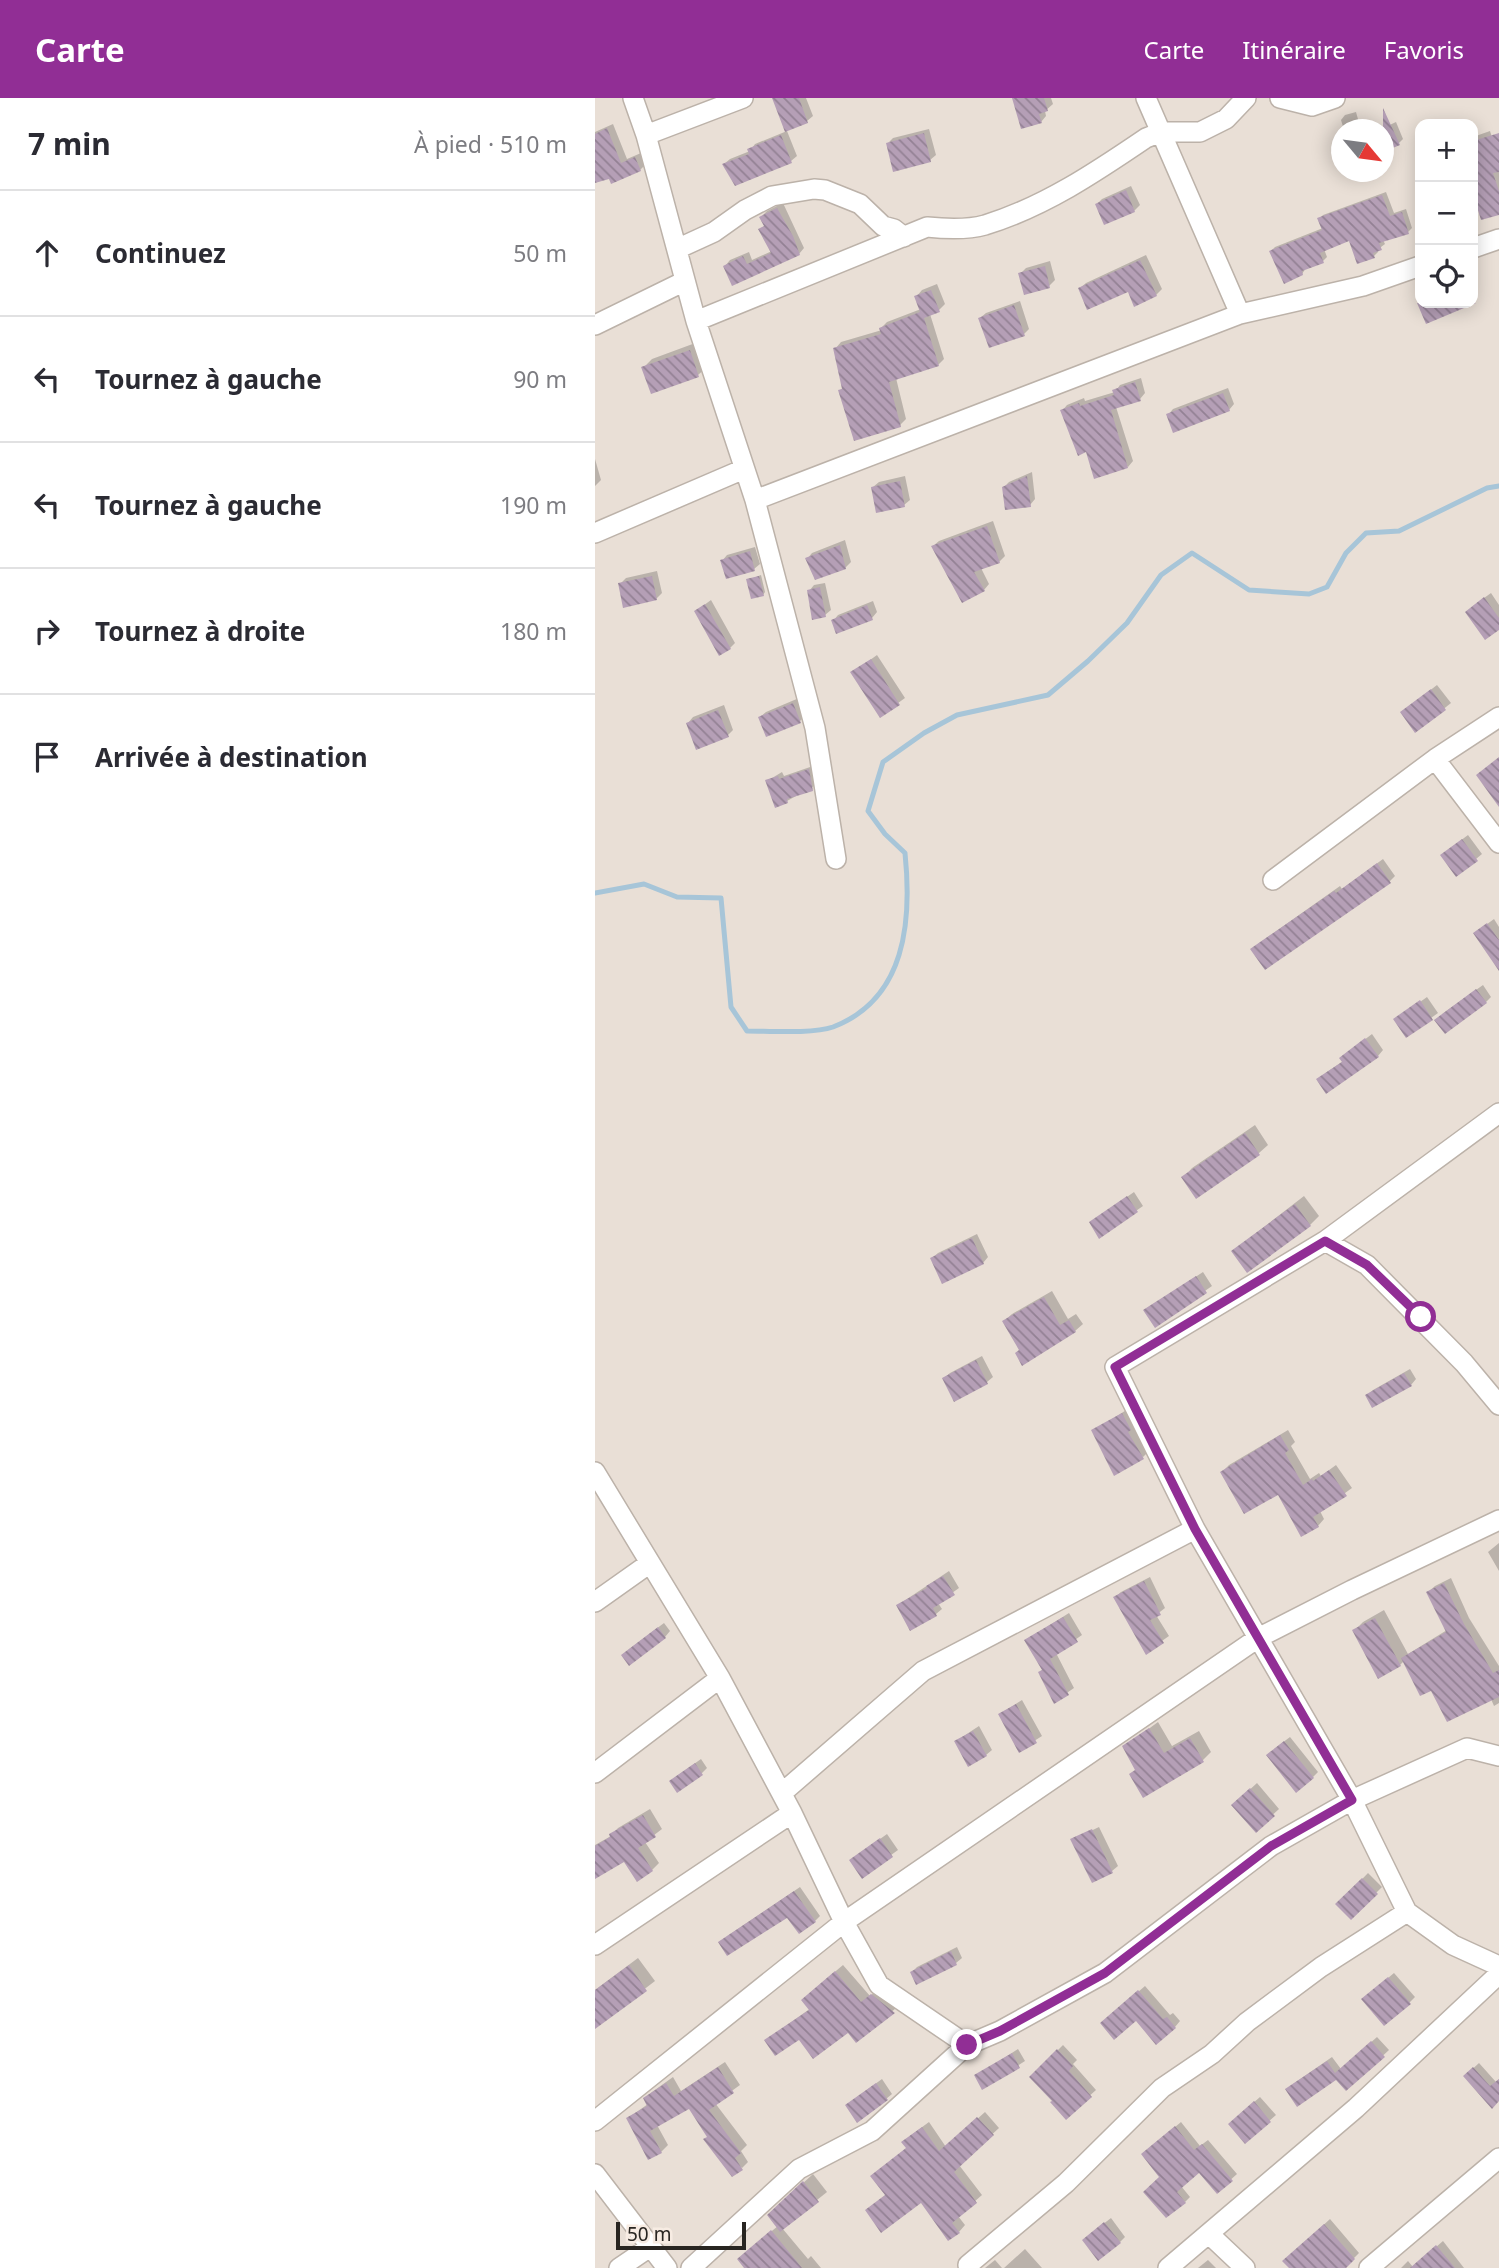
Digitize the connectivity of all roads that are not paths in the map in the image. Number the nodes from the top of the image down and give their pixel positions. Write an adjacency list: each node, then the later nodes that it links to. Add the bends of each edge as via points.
1 (633, 98): 8 (street)
2 (743, 98): 8 (street)
3 (1146, 98): 7 (street)
4 (1246, 98): 7 (street, via 1226,118 1200,132)
5 (1280, 98): 6 (street, via 1312,106)
6 (1335, 98)
7 (1161, 132): 9 (street, via 1044,202 984,225 927,227); 15 (street)
8 (646, 135): 12 (street)
9 (904, 237): 12 (street, via 883,226 860,204 814,189 772,196); 16 (street)
10 (1499, 239): 11 (street)
11 (1478, 246)
12 (677, 249): 14 (street)
13 (1415, 268): 15 (street, via 1363,286)
14 (685, 281): 16 (street); 17 (street)
15 (1240, 314): 19 (street)
16 (696, 321): 18 (street)
17 (595, 325)
18 (744, 469): 19 (street); 20 (street)
19 (754, 500): 24 (street, via 815,728)
20 (595, 533)
21 (1499, 717): 22 (street)
22 (1436, 760): 23 (street); 25 (street)
23 (1499, 843)
24 (837, 859)
25 (1273, 880)
26 (1499, 1113): 27 (street)
27 (1325, 1241): 28 (street, via 1367,1265); 31 (street, via 1115,1367)
28 (1499, 1405)
29 (595, 1472): 32 (street)
30 (1499, 1520): 34 (street)
31 (1195, 1529): 34 (street); 38 (street, via 923,1671)
32 (650, 1563): 33 (street); 35 (street)
33 (595, 1602)
34 (1258, 1638): 39 (street); 42 (street)
35 (720, 1678): 37 (street); 38 (street)
36 (1499, 1756): 39 (street, via 1467,1748)
37 (595, 1773)
38 (782, 1793): 40 (street)
39 (1352, 1800): 41 (street); 46 (street, via 1271,1846 1105,1973)
40 (792, 1813): 42 (street); 43 (street)
41 (1407, 1912): 44 (street, via 1453,1945); 52 (street, via 1321,1967 1162,2088 1066,2183)
42 (844, 1922): 46 (street, via 879,1985); 47 (street)
43 (595, 1945)
44 (1499, 1966)
45 (1499, 1974): 50 (street, via 1356,2108)
46 (967, 2045): 55 (street, via 872,2131 799,2169)
47 (595, 2121)
48 (1499, 2158): 58 (street)
49 (595, 2175): 51 (street)
50 (1209, 2234): 56 (street); 57 (street)
51 (650, 2247): 53 (street); 54 (street)
52 (968, 2265)
53 (619, 2268)
54 (667, 2268)
55 (691, 2268)
56 (1168, 2268)
57 (1245, 2268)
58 (1369, 2268)

